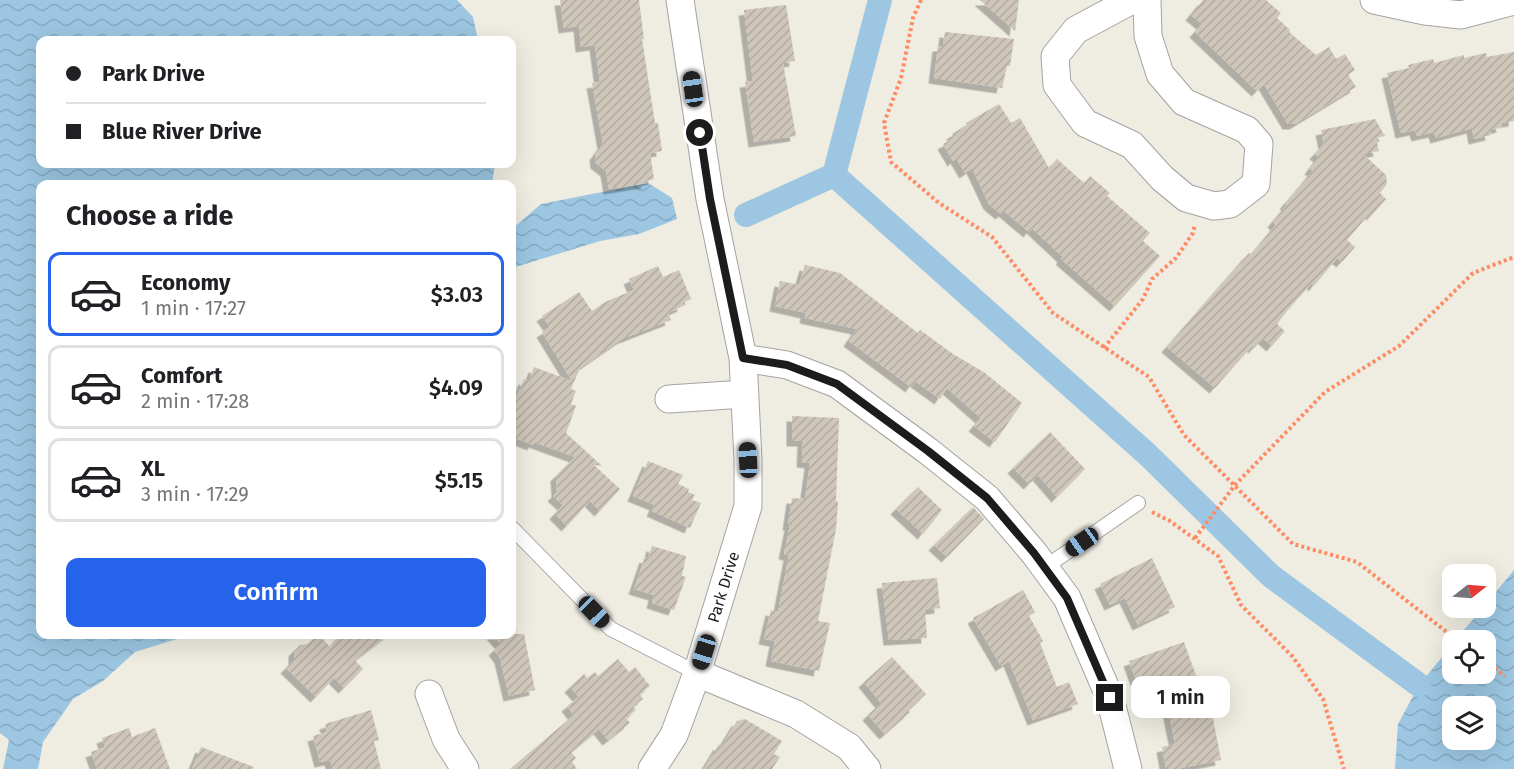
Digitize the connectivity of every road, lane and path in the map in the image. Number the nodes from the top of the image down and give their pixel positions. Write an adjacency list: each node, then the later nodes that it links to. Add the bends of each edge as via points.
1 (680, 0): 10 (street, Park Drive, via 710,199)
2 (921, 0): 9 (path, via 913,18 901,78 884,123 891,162 939,203 992,237 1053,313)
3 (1132, 0): 7 (street, via 1076,30 1055,56 1057,85 1085,123 1132,145 1161,178 1186,198)
4 (1148, 0): 7 (street, via 1148,36 1160,74 1184,102 1247,130 1259,144 1256,184 1230,204 1214,206)
5 (1374, 0): 6 (street, via 1461,15)
6 (1514, 2)
7 (1201, 202): 9 (path, via 1193,233 1176,258 1152,279 1143,299)
8 (1514, 257): 13 (path, via 1473,273 1399,346 1325,392)
9 (1104, 348): 13 (path, via 1149,377 1184,435)
10 (743, 358): 11 (street, Park Drive); 17 (street, via 787,365 837,384 987,498)
11 (744, 394): 12 (street); 20 (street, Park Drive, via 748,506)
12 (669, 399)
13 (1235, 485): 16 (path); 18 (path, via 1293,543 1357,562)
14 (1138, 503): 16 (path); 17 (lane)
15 (516, 532): 20 (lane, via 610,629)
16 (1195, 538): 27 (path, via 1218,556 1241,605 1292,656 1323,699)
17 (1044, 568): 26 (street, via 1067,598 1096,663 1110,698)
18 (1444, 630)
19 (1496, 669): 21 (path)
20 (697, 673): 24 (street, Park Drive, via 674,735); 25 (street, via 796,714 849,747)
21 (1505, 676)
22 (429, 694): 23 (street, via 446,739)
23 (465, 769)
24 (652, 769)
25 (867, 769)
26 (1128, 769)
27 (1344, 769)

